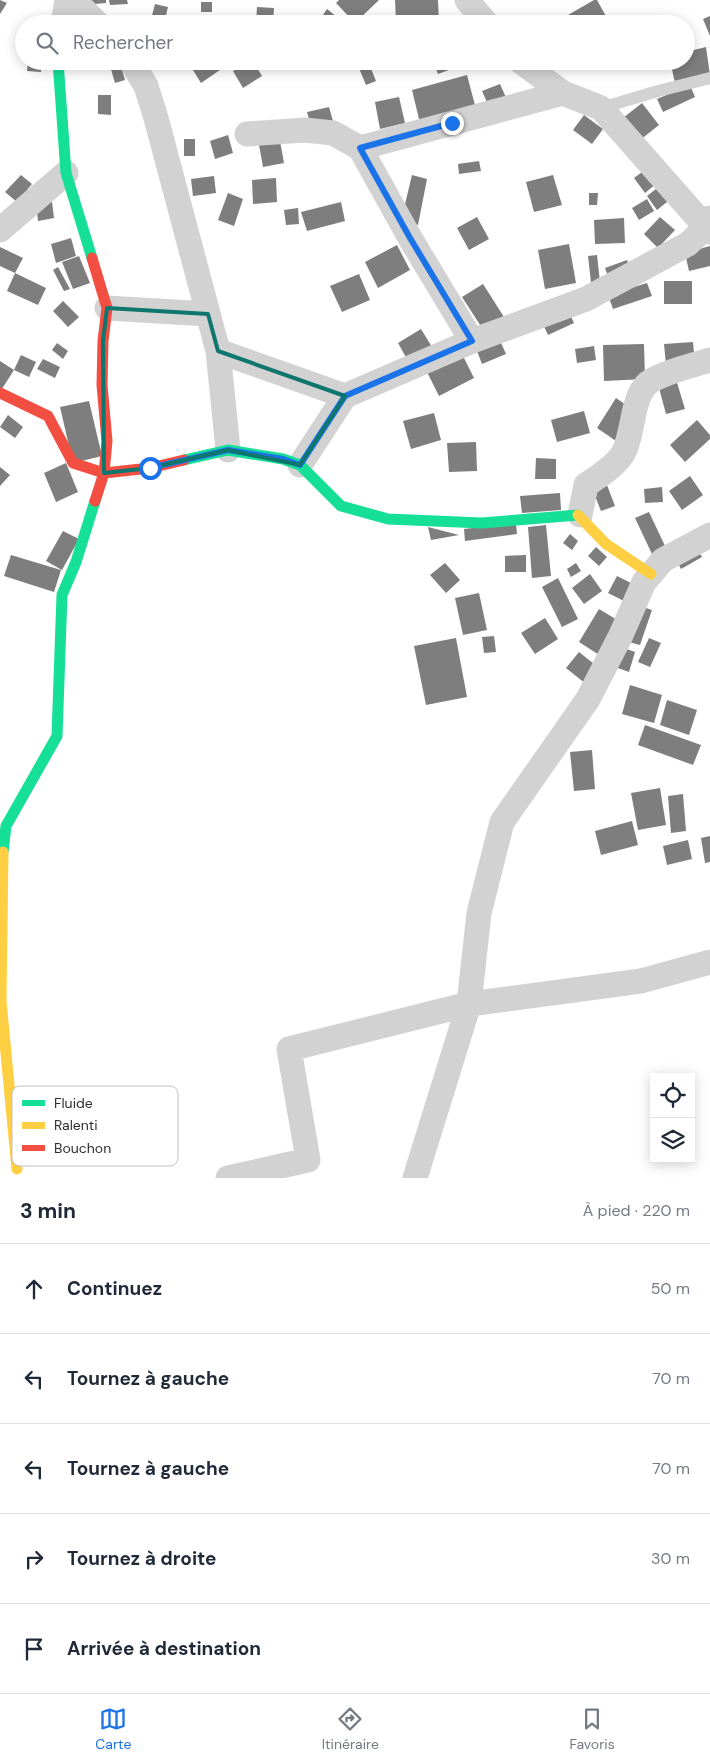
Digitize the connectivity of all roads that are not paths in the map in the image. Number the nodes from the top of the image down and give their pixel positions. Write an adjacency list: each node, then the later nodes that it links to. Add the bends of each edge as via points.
1 (67, 0): 4 (street)
2 (74, 0): 5 (street)
3 (466, 0): 6 (street)
4 (64, 15)
5 (89, 15)
6 (479, 15)
7 (59, 70): 15 (street)
8 (136, 70): 19 (street, via 146,86 156,118)
9 (532, 70): 11 (street)
10 (710, 78): 12 (lane)
11 (563, 93): 12 (street); 14 (street)
12 (601, 108): 16 (street)
13 (247, 134): 14 (street, via 305,130 333,133)
14 (360, 148): 20 (street)
15 (66, 173): 17 (street); 18 (street)
16 (709, 226): 20 (street, via 688,244 586,299)
17 (0, 230)
18 (107, 308): 19 (street); 27 (street, via 102,385 107,441)
19 (208, 314): 21 (street)
20 (472, 341): 24 (street)
21 (218, 350): 24 (street); 25 (street)
22 (710, 360): 28 (street, via 678,369 648,383 622,455 586,485)
23 (0, 393): 27 (street, via 48,416 72,463)
24 (345, 396): 26 (street)
25 (228, 450): 26 (street); 27 (street, via 150,468)
26 (300, 465): 28 (street, via 341,506 388,519 482,523)
27 (104, 473): 31 (street, via 62,596 57,736)
28 (580, 515): 30 (street, via 606,544)
29 (710, 535): 30 (street, via 663,560)
30 (651, 574): 33 (street, via 644,582 588,699 502,822 479,912)
31 (3, 823): 34 (street, via 1,1001)
32 (710, 962): 33 (street, via 641,981)
33 (469, 1004): 36 (street, via 289,1049 308,1160); 37 (street)
34 (5, 1098): 35 (street)
35 (12, 1172)
36 (228, 1178)
37 (415, 1178)

